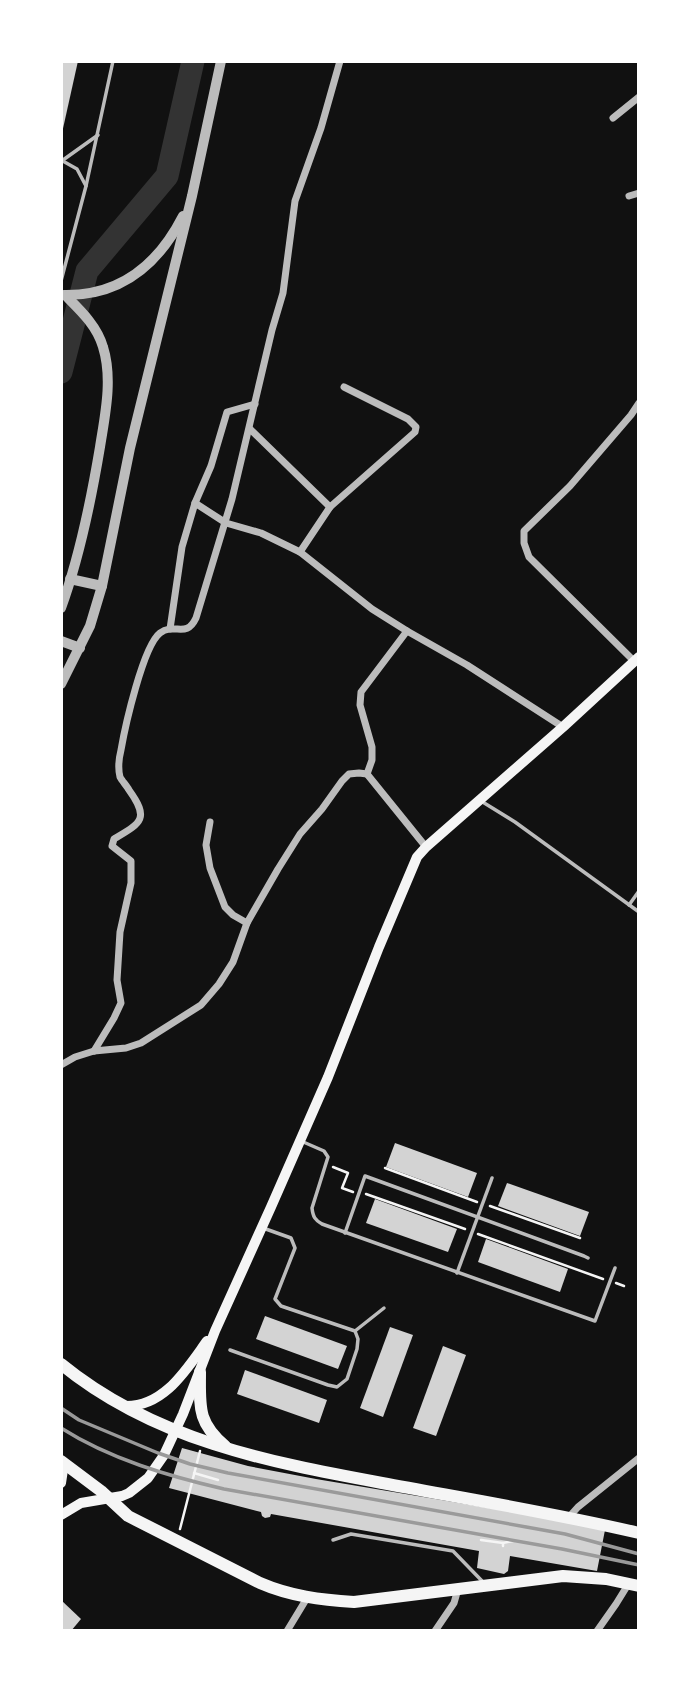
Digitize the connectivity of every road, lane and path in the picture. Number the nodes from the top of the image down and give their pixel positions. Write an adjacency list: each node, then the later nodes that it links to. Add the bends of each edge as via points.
1 (113, 61): 6 (lane)
2 (221, 61): 10 (street)
3 (340, 61): 15 (street, via 295,201 283,293)
4 (639, 97): 5 (street)
5 (613, 118)
6 (97, 135): 7 (lane); 8 (lane)
7 (62, 160): 8 (lane, via 77,169)
8 (86, 186): 12 (lane)
9 (639, 193): 11 (street)
10 (192, 196): 13 (street, via 175,232 138,273 96,293); 25 (street, via 130,448)
11 (629, 196)
12 (61, 281)
13 (69, 297): 24 (street, via 103,344 108,382 90,507)
14 (344, 387): 21 (street, via 416,427 411,437)
15 (254, 404): 19 (street); 20 (street, via 227,412)
16 (639, 404): 17 (street)
17 (631, 415): 18 (street); 31 (street, via 524,531 524,543 529,556)
18 (639, 422)
19 (250, 429): 21 (street); 22 (street)
20 (195, 503): 22 (street); 27 (street, via 182,547)
21 (330, 507): 23 (street)
22 (226, 523): 23 (street); 27 (street, via 192,626)
23 (300, 552): 28 (street)
24 (70, 579): 25 (street); 26 (street)
25 (102, 586): 30 (street)
26 (61, 608)
27 (170, 628): 42 (street, via 155,639 140,670 121,748 120,778 140,805 141,816 112,846 131,860 120,932 117,980 121,1003)
28 (407, 631): 33 (street); 34 (street, via 361,692 360,705 372,747)
29 (61, 641): 30 (street)
30 (79, 648): 32 (street)
31 (637, 659): 33 (main road)
32 (61, 684)
33 (563, 727): 35 (main road)
34 (367, 774): 37 (street); 41 (street, via 349,774 342,781 300,834)
35 (479, 800): 37 (main road); 39 (lane)
36 (210, 821): 41 (street, via 206,845 210,868 225,907)
37 (426, 847): 44 (main road, via 410,872)
38 (639, 891): 39 (lane)
39 (629, 905): 40 (lane)
40 (639, 912)
41 (247, 923): 42 (street, via 233,962 201,1005 141,1043)
42 (94, 1051): 43 (street)
43 (61, 1065)
44 (300, 1141): 47 (main road); 48 (lane, via 328,1157 313,1214 322,1224)
45 (492, 1178): 46 (lane)
46 (477, 1217): 48 (lane, via 365,1177); 49 (lane); 51 (lane)
47 (262, 1228): 53 (main road); 54 (lane, via 291,1238 295,1248 275,1299 281,1306)
48 (345, 1233): 51 (lane)
49 (588, 1258)
50 (615, 1268): 51 (lane, via 595,1321)
51 (457, 1273)
52 (384, 1308): 54 (lane)
53 (215, 1331): 57 (main road); 58 (main road, via 172,1386 147,1404)
54 (355, 1331): 55 (lane, via 357,1349 347,1379 337,1387)
55 (230, 1350)
56 (64, 1367): 58 (main road)
57 (200, 1372): 59 (main road); 60 (main road, via 202,1416)
58 (123, 1406): 59 (main road)
59 (176, 1432): 60 (main road); 67 (main road, via 148,1478 129,1493)
60 (228, 1449): 69 (main road, via 302,1468)
61 (200, 1454): 64 (path)
62 (639, 1458): 69 (street)
63 (63, 1462): 66 (main road); 67 (main road)
64 (194, 1473): 65 (path); 73 (path)
65 (218, 1480)
66 (61, 1483)
67 (108, 1498): 68 (main road, via 81,1503); 73 (main road, via 128,1516)
68 (61, 1515)
69 (568, 1518): 70 (main road)
70 (639, 1533)
71 (333, 1540): 75 (lane, via 351,1534 453,1551)
72 (481, 1540): 74 (path, via 503,1545)
73 (177, 1541): 78 (main road, via 278,1591)
74 (513, 1541)
75 (485, 1585): 76 (main road, via 563,1576); 77 (main road)
76 (634, 1585): 81 (street)
77 (458, 1588): 78 (main road, via 354,1602); 80 (street, via 454,1603)
78 (307, 1598): 79 (street)
79 (287, 1631)
80 (435, 1631)
81 (597, 1631)

